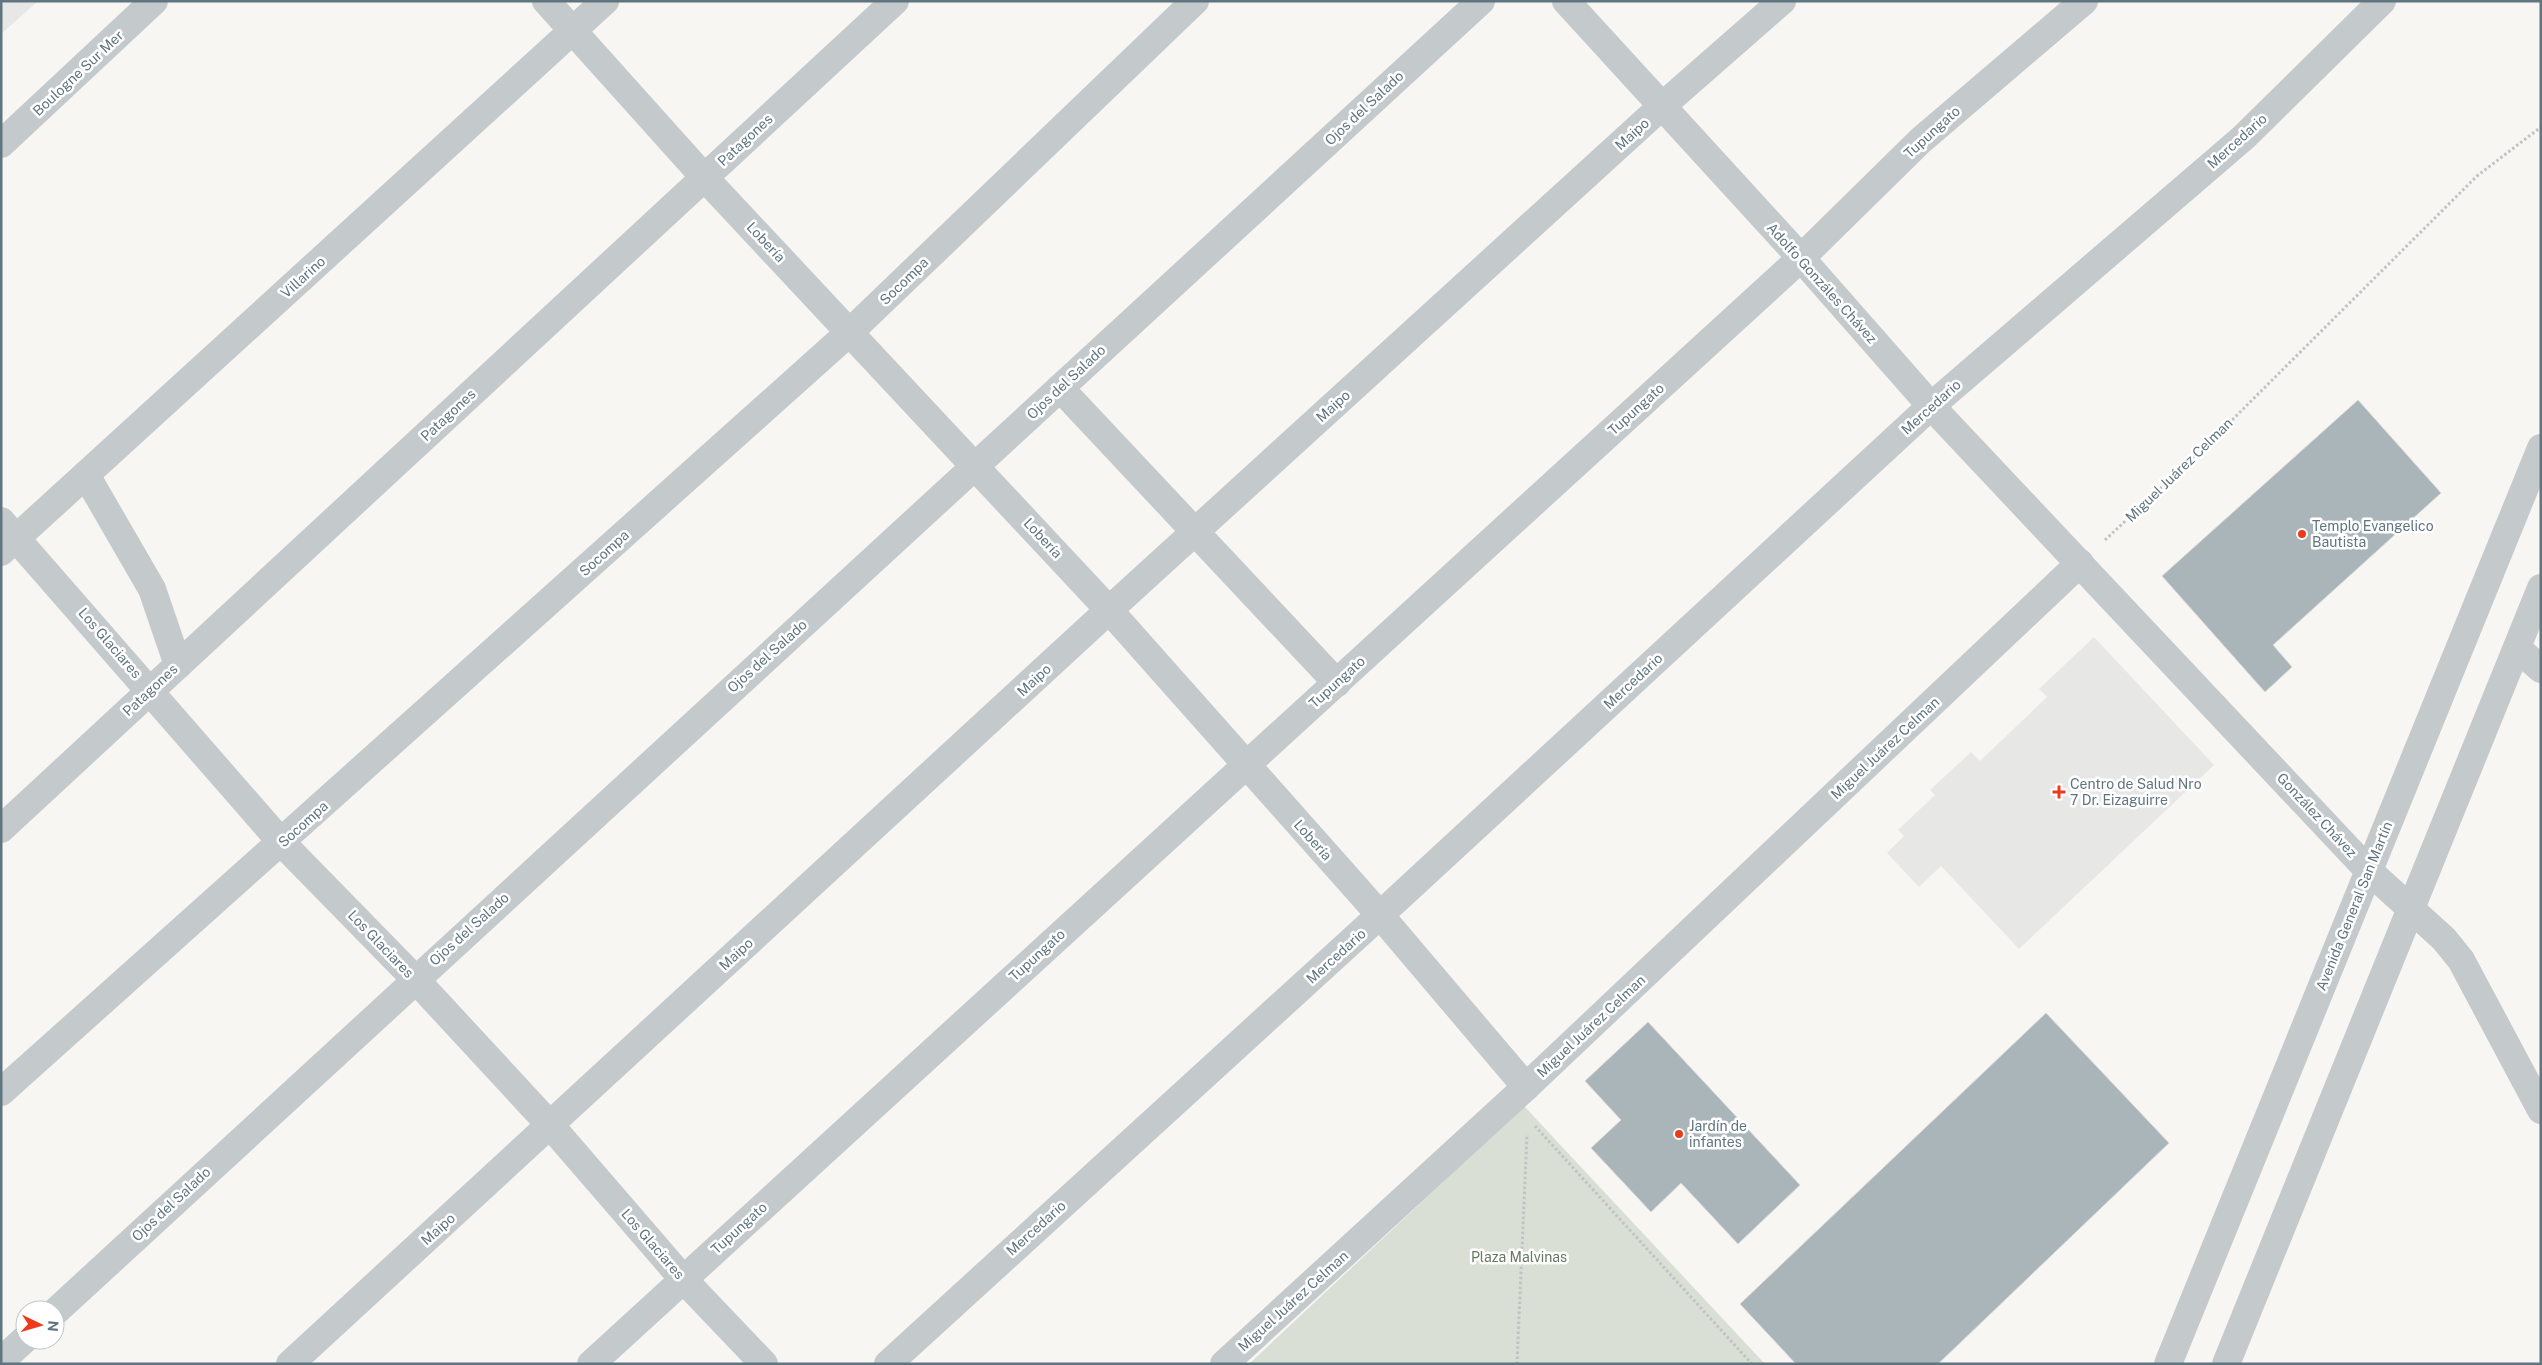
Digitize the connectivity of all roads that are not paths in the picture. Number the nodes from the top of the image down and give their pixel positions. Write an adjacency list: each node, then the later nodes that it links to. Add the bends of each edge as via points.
1 (154, 1): 13 (street, Boulogne Sur Mer)
2 (546, 1): 11 (street, Lobería)
3 (605, 1): 11 (street, Villarino)
4 (895, 1): 14 (street, Patagones)
5 (1195, 1): 16 (street, Socompa)
6 (1481, 1): 17 (street, Ojos del Salado)
7 (1566, 1): 12 (street, Adolfo Gonzáles Chávez)
8 (1782, 1): 12 (street, Maipo)
9 (2084, 1): 15 (street, Tupungato, via 1920,141)
10 (2382, 1): 18 (street, Mercedario, via 2244,137)
11 (573, 32): 14 (street, Lobería); 21 (street, Villarino)
12 (1661, 107): 15 (street, Adolfo Gonzáles Chávez); 22 (street, Maipo)
13 (1, 144)
14 (704, 177): 16 (street, Lobería); 28 (street, Patagones)
15 (1801, 258): 18 (street, Adolfo Gonzáles Chávez); 30 (street, Tupungato)
16 (851, 331): 20 (street, Lobería); 34 (street, Socompa)
17 (1060, 388): 20 (street, Ojos del Salado); 22 (street)
18 (1931, 406): 24 (street, Adolfo Gonzáles Chávez); 37 (street, Mercedario)
19 (2541, 448): 35 (street, Avenida General San Martín)
20 (976, 465): 26 (street, Lobería); 38 (street, Ojos del Salado)
21 (86, 475): 23 (street, Villarino); 28 (street, via 152,589)
22 (1195, 532): 26 (street, Maipo); 30 (street)
23 (7, 537): 31 (street, Los Glaciares)
24 (2080, 563): 35 (street, González Chávez); 39 (street, Miguel Juárez Celman)
25 (2541, 588): 27 (street)
26 (1109, 610): 32 (street, Lobería); 42 (street, Maipo)
27 (2517, 648): 29 (street); 36 (street)
28 (178, 665): 31 (street, Patagones)
29 (2541, 669)
30 (1337, 683): 32 (street, Tupungato)
31 (150, 690): 33 (street, Patagones); 34 (street, Los Glaciares)
32 (1245, 765): 37 (street, Lobería); 43 (street, Tupungato)
33 (1, 829)
34 (282, 843): 38 (street, Los Glaciares); 40 (street, Socompa)
35 (2368, 870): 36 (street, González Chávez); 52 (street, Avenida General San Martín)
36 (2412, 908): 41 (street, González Chávez, via 2461,960); 53 (street)
37 (1380, 916): 39 (street, Lobería); 50 (street, Mercedario)
38 (415, 979): 42 (street, Los Glaciares); 44 (street, Ojos del Salado)
39 (1526, 1087): 51 (street, Miguel Juárez Celman)
40 (1, 1092)
41 (2541, 1110)
42 (551, 1126): 43 (street, Los Glaciares); 47 (street, Maipo)
43 (683, 1279): 48 (street, Tupungato); 49 (street, Los Glaciares)
44 (65, 1303)
45 (15, 1348): 46 (street)
46 (1, 1361)
47 (290, 1364)
48 (591, 1364)
49 (764, 1364)
50 (888, 1364)
51 (1224, 1364)
52 (2168, 1364)
53 (2226, 1364)

